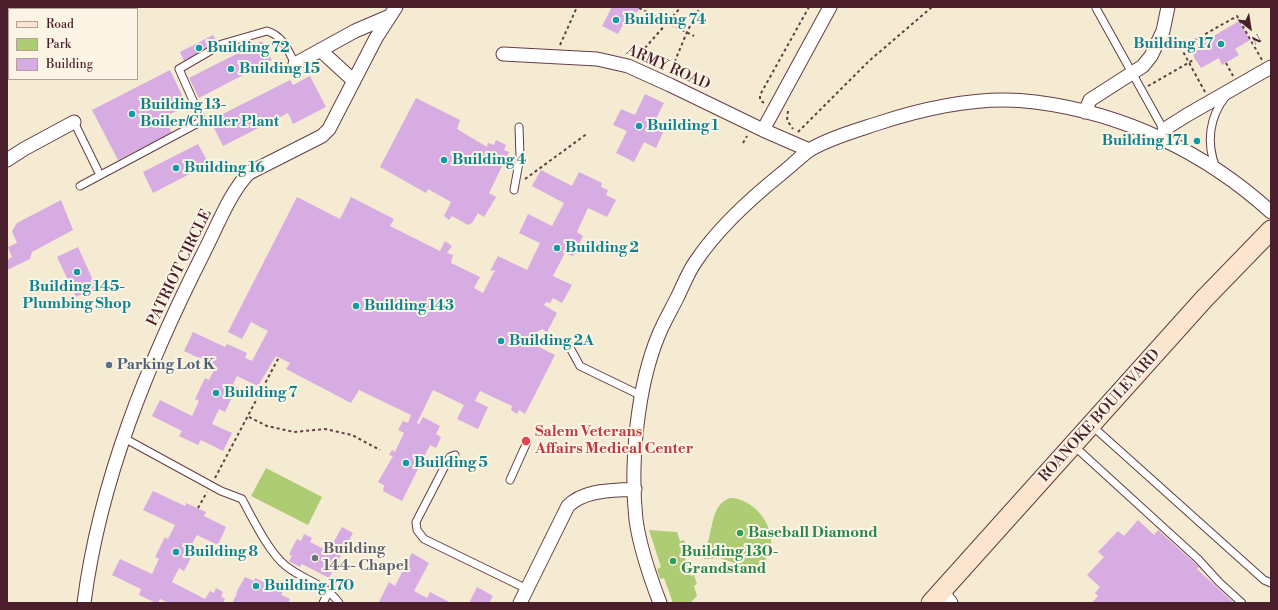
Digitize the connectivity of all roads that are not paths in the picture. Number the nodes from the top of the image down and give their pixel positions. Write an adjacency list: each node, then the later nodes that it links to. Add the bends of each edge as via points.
1 (830, 7): 15 (street)
2 (1168, 7): 9 (street, via 1163,31 1151,56)
3 (1096, 8): 9 (lane)
4 (393, 12): 5 (street); 10 (street, PATRIOT CIRCLE, via 376,38)
5 (320, 50): 7 (street); 10 (street)
6 (503, 54): 15 (street, ARMY ROAD, via 597,60 628,66)
7 (296, 64): 20 (lane, via 281,38 267,32 222,44 179,69 202,121)
8 (1269, 69): 11 (street)
9 (1133, 73): 12 (street, via 1090,100); 16 (lane, via 1161,125)
10 (354, 81): 28 (street, PATRIOT CIRCLE, via 329,129 322,136 254,170 242,180 162,340)
11 (1231, 90): 16 (street, via 1168,127); 19 (lane, via 1221,102 1211,125 1210,149)
12 (1085, 112): 16 (street); 17 (street, via 1033,101 988,101 944,106 853,132)
13 (74, 122): 18 (street, via 24,148); 20 (lane)
14 (519, 127): 22 (lane, via 520,157)
15 (758, 128): 17 (street, ARMY ROAD)
16 (1162, 137): 19 (street)
17 (809, 150): 26 (street, via 754,196 695,262 659,335 648,366)
18 (7, 160)
19 (1216, 168): 23 (street)
20 (100, 175): 21 (lane)
21 (80, 186)
22 (514, 190)
23 (1271, 212)
24 (1271, 230): 27 (main road, ROANOKE BOULEVARD, via 1204,299)
25 (569, 346): 26 (lane, via 580,366)
26 (642, 396): 33 (street, via 634,456)
27 (1091, 425): 30 (main road, ROANOKE BOULEVARD); 34 (lane, via 1264,580)
28 (124, 438): 36 (lane, via 211,486 242,499 284,565); 38 (street, PATRIOT CIRCLE, via 98,522)
29 (526, 442): 32 (lane)
30 (1073, 446): 37 (main road, ROANOKE BOULEVARD); 43 (lane, via 1198,559)
31 (455, 455): 35 (lane, via 447,462 416,522 417,530 424,539)
32 (510, 480)
33 (636, 489): 35 (street, via 583,495 575,499 566,509); 42 (street, via 636,521 650,577)
34 (1271, 583)
35 (527, 590): 41 (street)
36 (329, 591): 39 (lane); 40 (lane)
37 (941, 599)
38 (84, 603)
39 (323, 603)
40 (339, 603)
41 (520, 603)
42 (660, 603)
43 (1242, 603)

